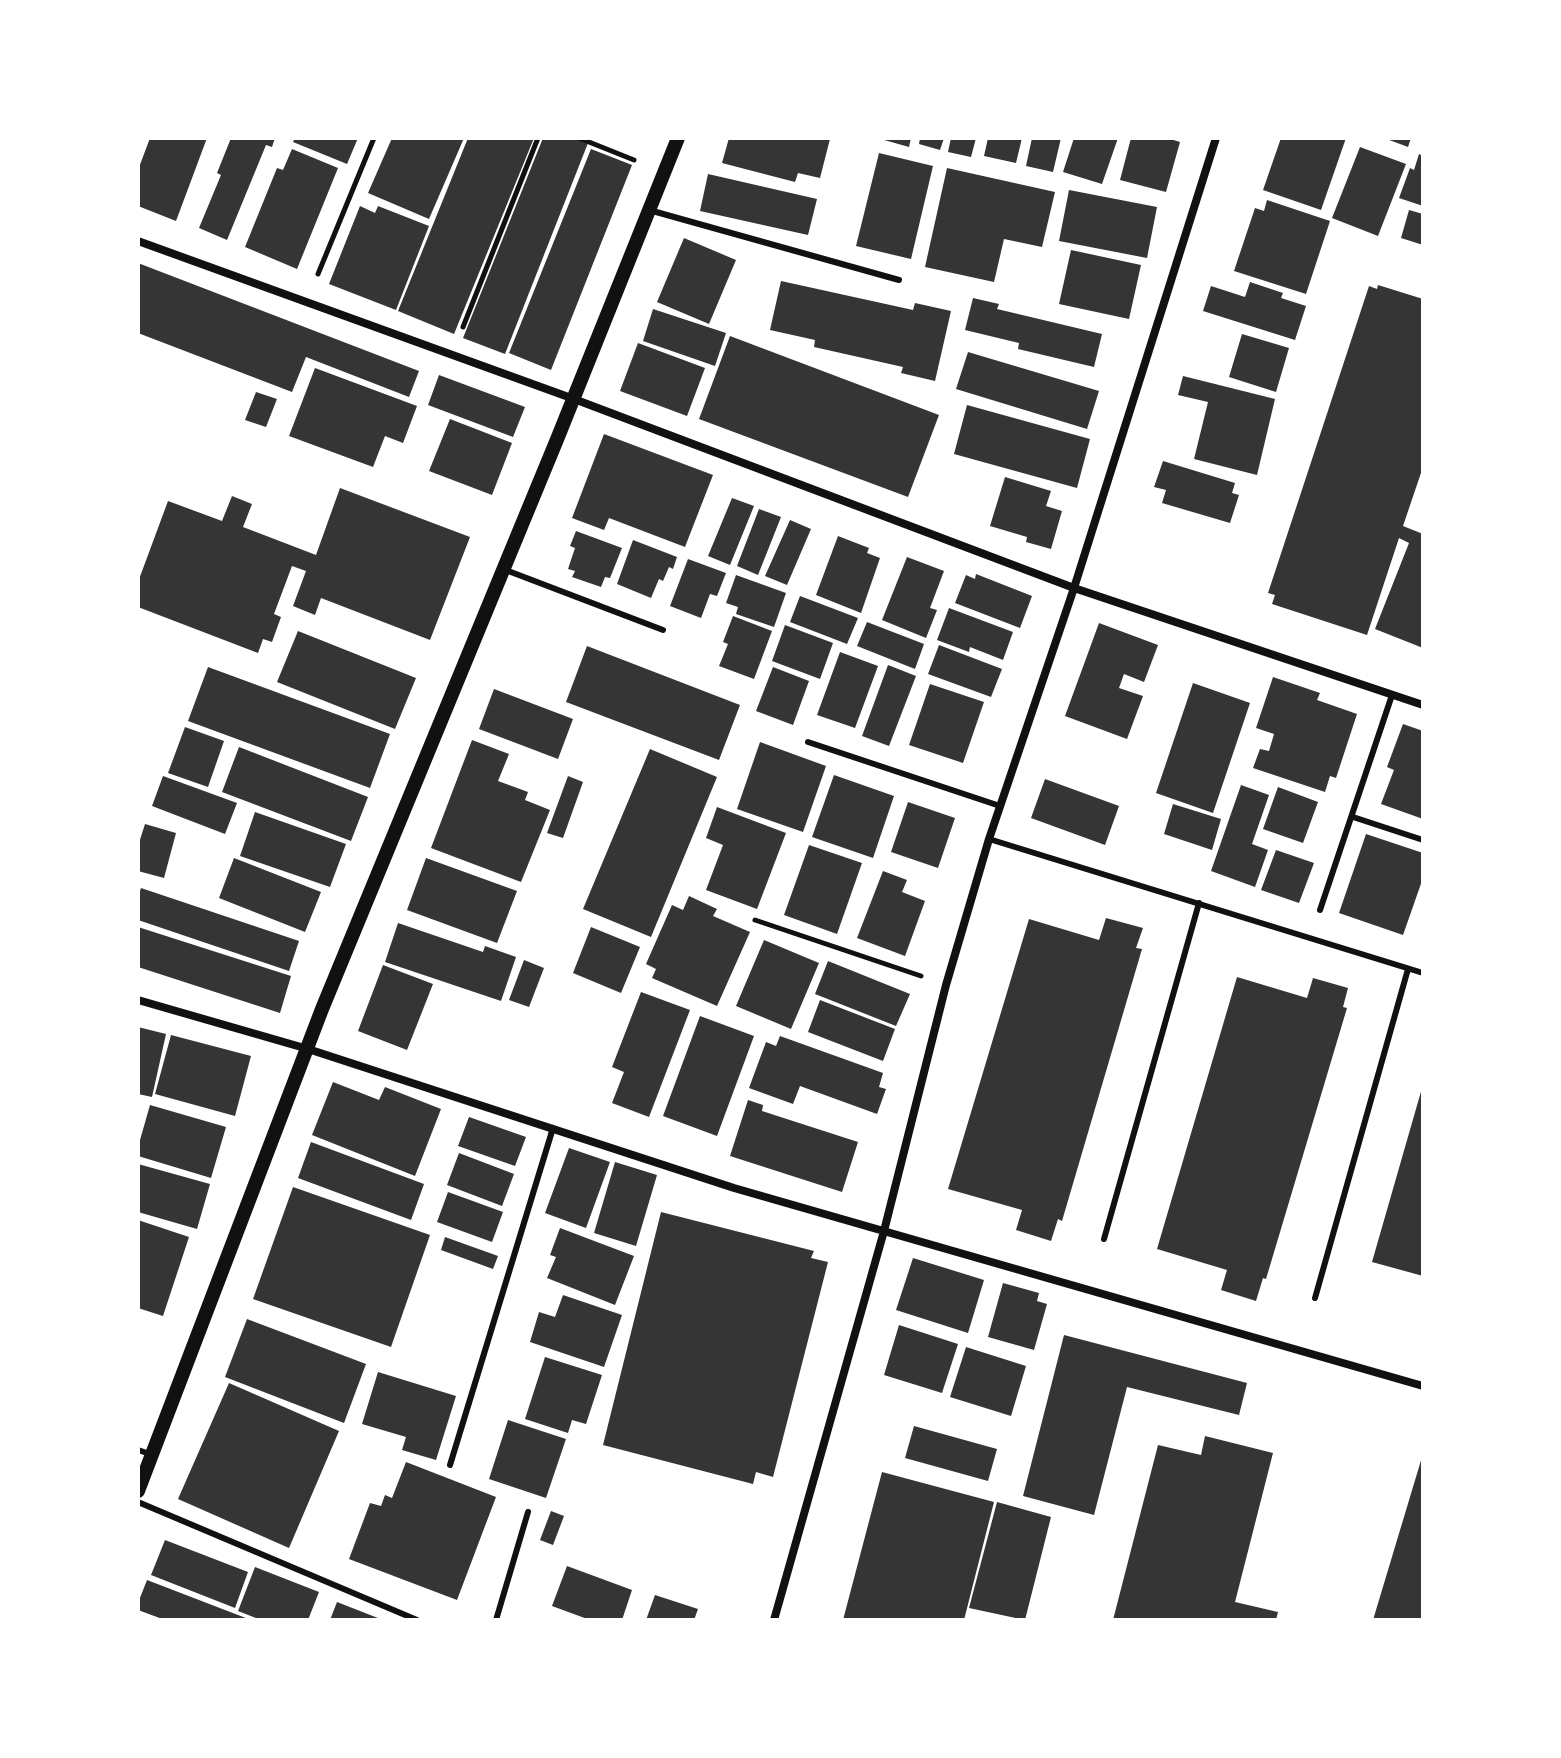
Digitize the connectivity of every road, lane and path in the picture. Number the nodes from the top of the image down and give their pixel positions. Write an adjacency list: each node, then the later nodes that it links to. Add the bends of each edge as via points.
1 (374, 138): 10 (path)
2 (538, 138): 11 (path)
3 (579, 138): 6 (path)
4 (678, 138): 6 (street)
5 (1216, 138): 14 (street)
6 (664, 172): 7 (street)
7 (649, 210): 9 (lane); 12 (street)
8 (138, 241): 10 (street)
9 (899, 280)
10 (306, 303): 11 (street)
11 (452, 355): 12 (street)
12 (574, 399): 13 (street); 14 (street)
13 (503, 569): 15 (lane); 30 (street)
14 (1074, 588): 16 (street); 19 (street)
15 (663, 630)
16 (1392, 695): 17 (street); 20 (lane)
17 (1423, 705)
18 (808, 742): 19 (lane)
19 (1000, 806): 21 (street)
20 (1353, 817): 22 (lane); 24 (lane)
21 (989, 839): 23 (lane); 28 (street)
22 (1423, 840)
23 (1199, 903): 26 (lane); 33 (lane)
24 (1320, 910)
25 (755, 920): 28 (path)
26 (1408, 969): 27 (lane); 34 (lane)
27 (1423, 973)
28 (946, 985): 32 (street)
29 (138, 1000): 30 (street)
30 (308, 1049): 31 (street); 36 (street)
31 (553, 1128): 32 (street); 37 (lane)
32 (884, 1231): 35 (street); 43 (street)
33 (1104, 1239)
34 (1315, 1298)
35 (1423, 1386)
36 (145, 1452): 38 (street)
37 (450, 1465)
38 (138, 1491)
39 (138, 1502): 41 (lane)
40 (528, 1512): 42 (lane)
41 (417, 1620)
42 (496, 1620)
43 (774, 1620)

